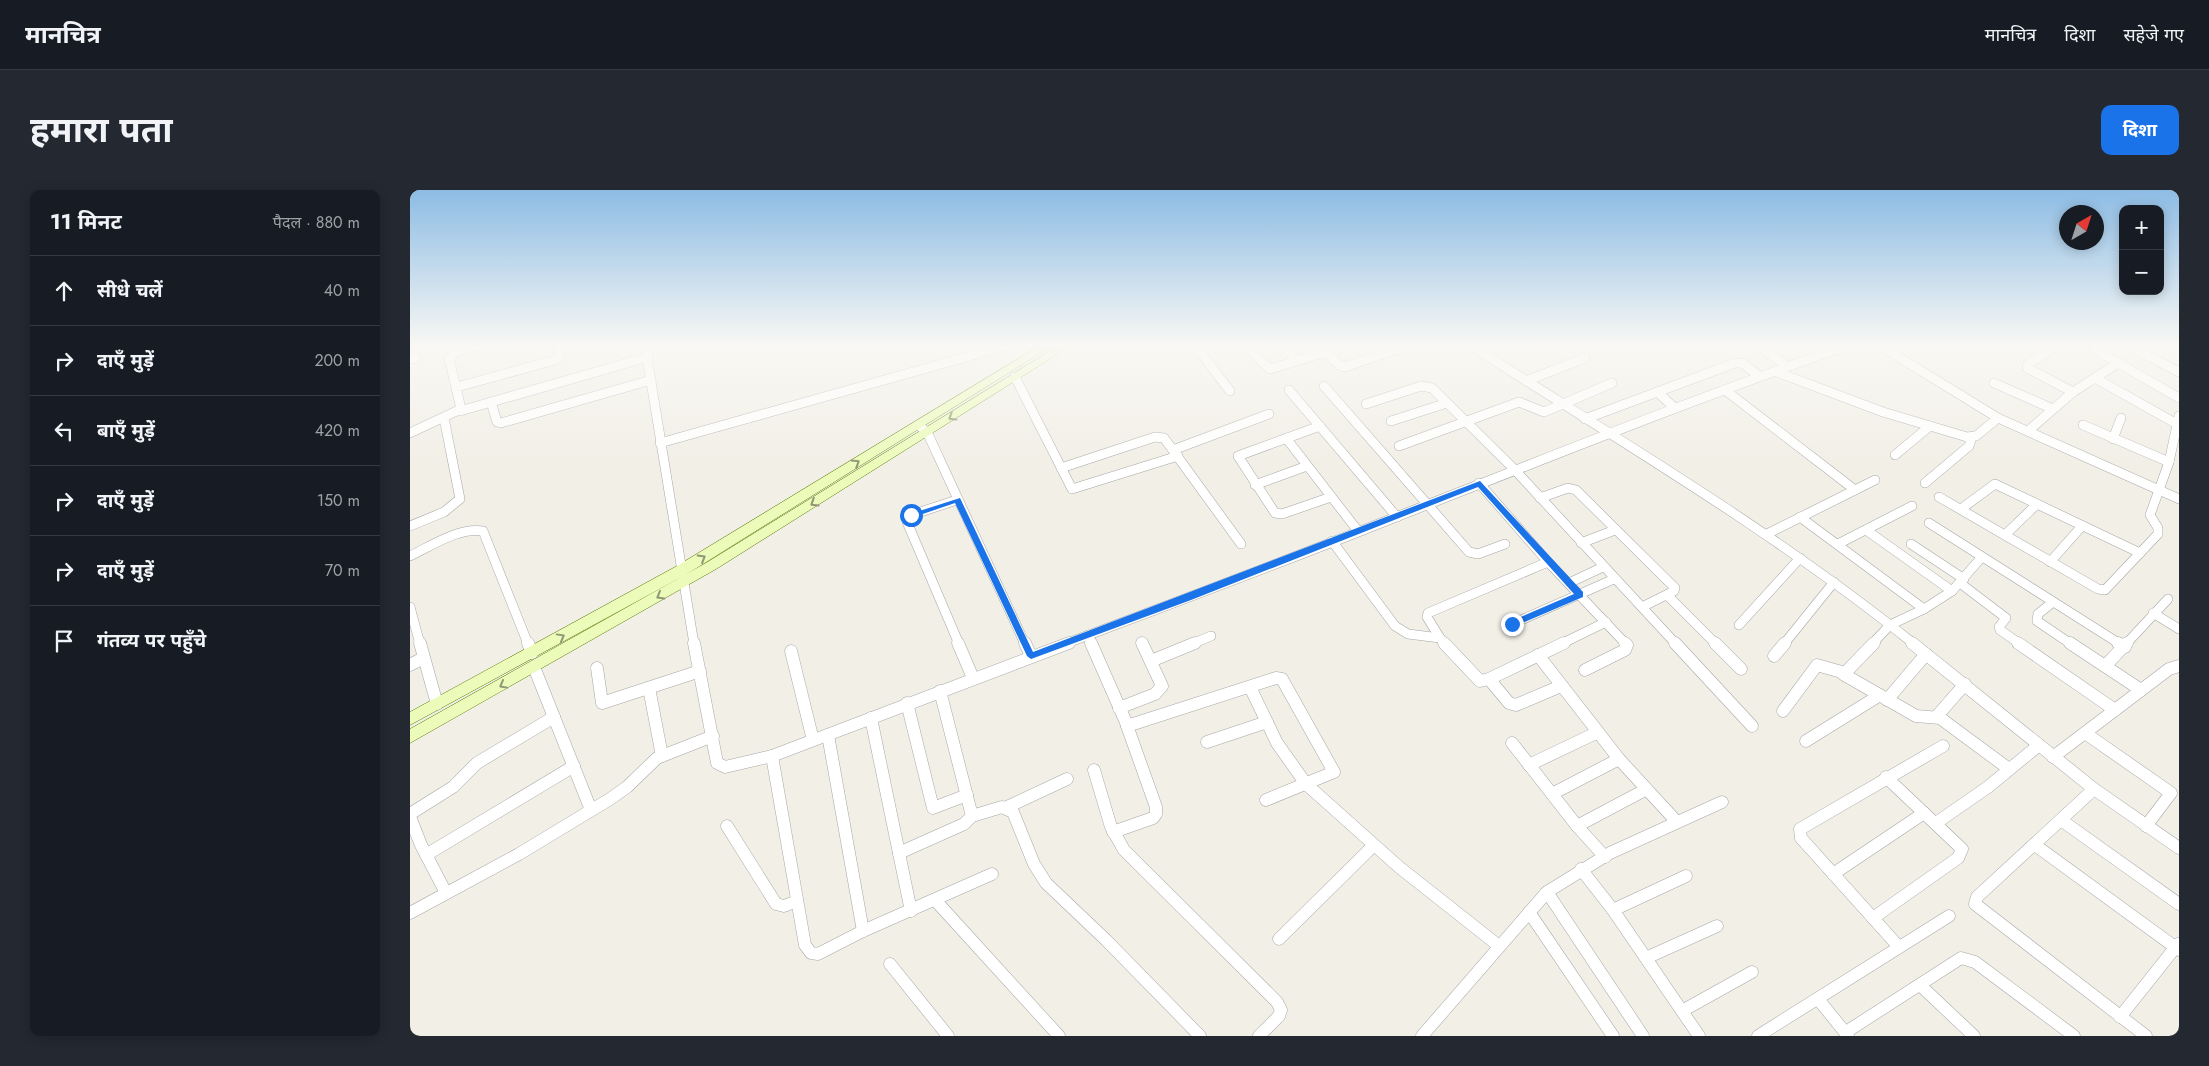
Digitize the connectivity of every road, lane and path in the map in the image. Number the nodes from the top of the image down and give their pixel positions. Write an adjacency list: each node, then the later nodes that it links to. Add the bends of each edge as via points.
1 (465, 384): 22 (street)
2 (552, 384): 29 (street)
3 (635, 384): 29 (street, via 501,423 497,422)
4 (652, 384): 54 (street)
5 (869, 384): 54 (street)
6 (989, 384): 47 (main road)
7 (1002, 384): 47 (main road, one-way to 47)
8 (1019, 384): 60 (street)
9 (1225, 384): 25 (street)
10 (1531, 384): 32 (street)
11 (1611, 384): 32 (street)
12 (1677, 384): 26 (street)
13 (1738, 384): 24 (street)
14 (1810, 384): 46 (street)
15 (1943, 384): 38 (street)
16 (1997, 384): 34 (street)
17 (2059, 384): 27 (street)
18 (2085, 384): 27 (street)
19 (2108, 384): 41 (street)
20 (2155, 384): 28 (street)
21 (1324, 386): 74 (street)
22 (456, 387): 35 (street, via 462,406)
23 (1289, 390): 45 (street)
24 (1725, 390): 33 (street); 66 (street)
25 (1230, 391)
26 (1657, 392): 33 (street); 40 (street)
27 (2073, 392): 34 (street)
28 (2179, 398)
29 (491, 402): 35 (street)
30 (1447, 402): 31 (street, via 1424,385); 42 (street); 43 (street)
31 (1366, 404)
32 (1561, 404): 40 (street); 43 (street, via 1542,413 1519,402)
33 (1675, 408): 50 (street)
34 (2053, 409): 48 (street)
35 (460, 411): 37 (street)
36 (1269, 414): 56 (street)
37 (444, 418): 49 (street); 80 (street, via 460,500)
38 (1998, 418): 48 (street); 51 (street)
39 (2121, 418): 53 (street)
40 (1585, 419): 50 (street)
41 (2178, 420): 58 (street)
42 (1392, 421)
43 (1467, 422): 55 (street); 61 (street)
44 (2082, 425): 53 (street)
45 (1320, 426): 52 (street); 77 (street)
46 (1930, 426): 51 (street); 57 (street)
47 (922, 429): 72 (street); 100 (main road)
48 (2028, 431): 67 (street)
49 (410, 433)
50 (1609, 434): 61 (street); 85 (street)
51 (1972, 437): 63 (street, via 1969,446)
52 (1286, 438): 59 (street); 65 (street, via 1238,456)
53 (2113, 439): 58 (street)
54 (660, 443): 100 (street)
55 (1399, 446)
56 (1176, 453): 60 (street, via 1164,438 1155,436); 60 (street, via 1076,489 1070,487); 89 (street)
57 (1895, 455)
58 (2169, 462): 67 (street)
59 (1307, 466): 65 (street); 68 (street)
60 (1061, 468)
61 (1514, 469): 64 (street); 70 (street)
62 (1875, 480): 66 (street)
63 (1925, 483)
64 (1480, 484): 74 (street); 97 (street)
65 (1256, 485): 68 (street, via 1278,514)
66 (1855, 490): 78 (street)
67 (2159, 490): 71 (street); 93 (street, via 2150,515 2159,531)
68 (1331, 497): 84 (street)
69 (1939, 497): 76 (street)
70 (1540, 498): 82 (street, via 1572,488); 88 (street)
71 (2179, 499)
72 (957, 500): 127 (street); 141 (street, via 911,515 906,522)
73 (2037, 504): 76 (street, via 1995,484); 81 (street); 86 (street)
74 (1426, 505): 77 (street); 90 (street, via 1473,554)
75 (1912, 506): 83 (street)
76 (1961, 509): 86 (street)
77 (1397, 517): 84 (street)
78 (1800, 517): 85 (street); 91 (street)
79 (1929, 523): 96 (street)
80 (410, 526)
81 (2082, 526): 93 (street); 98 (street)
82 (1615, 530): 88 (street); 106 (street, via 1674,587 1674,591)
83 (1866, 530): 91 (street); 104 (street)
84 (1358, 531): 87 (street)
85 (1767, 534): 95 (street)
86 (2005, 535): 98 (street)
87 (1332, 541): 119 (street); 121 (street, via 1395,626 1408,634)
88 (1581, 543): 99 (street)
89 (1241, 544)
90 (1505, 544)
91 (1838, 544): 111 (street)
92 (1911, 544): 104 (street)
93 (2140, 553): 98 (street, via 2103,591)
94 (410, 556): 125 (street, via 475,529 483,531)
95 (1800, 558): 102 (street); 116 (street)
96 (1981, 558): 104 (street); 108 (street)
97 (1548, 562): 103 (street); 121 (street, via 1428,613 1427,617)
98 (2050, 562)
99 (1603, 568): 101 (street); 103 (street)
100 (684, 576): 125 (main road, one-way to 100); 135 (main road, one-way to 135); 139 (street)
101 (1614, 579): 105 (street); 110 (street)
102 (1834, 582): 117 (street); 129 (street)
103 (1569, 583): 105 (street)
104 (1958, 584): 111 (street); 153 (street, via 2006,618 2000,630)
105 (1580, 595): 113 (street); 115 (street)
106 (1667, 595): 110 (street); 137 (street)
107 (2168, 598): 112 (street)
108 (2053, 602): 123 (street); 133 (street, via 2038,614 2037,621)
109 (410, 607): 114 (street)
110 (1642, 607): 161 (street)
111 (1924, 609): 117 (street)
112 (2153, 613): 118 (street); 123 (street)
113 (1606, 622): 128 (street); 138 (street, via 1627,647)
114 (412, 624): 130 (street)
115 (1512, 624)
116 (1739, 625)
117 (1890, 625): 126 (street); 140 (street)
118 (2179, 629)
119 (1088, 635): 127 (street); 152 (street)
120 (1211, 636): 131 (street)
121 (1440, 638): 142 (street, via 1476,679)
122 (1142, 643): 131 (street)
123 (2125, 647): 133 (street)
124 (791, 650): 167 (street)
125 (532, 653): 151 (main road)
126 (1926, 654): 143 (street); 149 (street)
127 (1031, 656): 141 (street)
128 (1538, 656): 142 (street); 144 (street)
129 (1774, 656)
130 (423, 658): 132 (street); 151 (street)
131 (1151, 661): 152 (street, via 1161,680 1161,690)
132 (410, 665)
133 (2104, 666): 147 (street)
134 (2179, 666): 147 (street, via 2169,669)
135 (534, 667): 156 (street); 166 (main road, one-way to 166)
136 (597, 668): 146 (street, via 602,704)
137 (1741, 669)
138 (1585, 670)
139 (700, 671): 146 (street); 165 (street)
140 (1842, 674): 149 (street); 154 (street, via 1817,665)
141 (973, 678): 148 (street)
142 (1489, 679): 144 (street, via 1509,703 1516,706)
143 (1965, 684): 155 (street); 171 (street)
144 (1561, 686): 163 (street)
145 (1250, 687): 159 (street); 160 (street); 183 (street, via 1276,678 1284,681 1334,769 1331,774)
146 (649, 688): 173 (street)
147 (2141, 690): 153 (street)
148 (940, 691): 150 (street); 187 (street)
149 (1884, 698): 155 (street, via 1916,716); 168 (street)
150 (907, 703): 157 (street); 187 (street, via 933,808)
151 (437, 704): 158 (main road)
152 (1119, 708): 160 (street)
153 (2115, 710): 162 (street)
154 (1784, 711)
155 (1937, 716): 179 (street)
156 (554, 717): 178 (street); 193 (street, via 477,763 453,787)
157 (871, 718): 164 (street); 205 (street)
158 (410, 719)
159 (1267, 722): 169 (street); 183 (street, via 1287,759)
160 (1127, 726): 201 (street, via 1156,814 1149,820)
161 (1752, 726)
162 (2085, 732): 175 (street); 200 (street, via 2171,793)
163 (1596, 733): 176 (street); 177 (street)
164 (828, 735): 167 (street); 224 (street)
165 (713, 736): 173 (street); 174 (street, via 717,762 722,766)
166 (410, 737)
167 (813, 740): 174 (street)
168 (1806, 741)
169 (1207, 742)
170 (1512, 743): 177 (street)
171 (2039, 745): 175 (street); 179 (street)
172 (1943, 746): 181 (street)
173 (662, 756): 191 (street, via 627,787)
174 (772, 756): 215 (street)
175 (2052, 757): 184 (street)
176 (1618, 759): 185 (street); 186 (street)
177 (1529, 765): 186 (street)
178 (574, 766): 191 (street); 206 (street)
179 (2009, 769): 197 (street)
180 (1094, 770): 201 (street)
181 (1886, 777): 192 (street); 210 (street, via 1800,830 1802,838)
182 (1067, 779): 190 (street)
183 (1306, 784): 188 (street); 202 (street)
184 (2094, 789): 195 (street); 200 (street)
185 (1645, 790): 196 (street); 199 (street)
186 (1552, 794): 199 (street)
187 (967, 795): 194 (street)
188 (1266, 800)
189 (1722, 802): 196 (street)
190 (1005, 808): 194 (street); 239 (street, via 1013,812 1034,864 1046,883)
191 (591, 810): 213 (street)
192 (1924, 813): 197 (street); 210 (street)
193 (410, 815): 206 (street)
194 (972, 816): 205 (street, via 964,824)
195 (2061, 820): 203 (street); 216 (street)
196 (1677, 822): 207 (street)
197 (1936, 823): 222 (street, via 1959,845 1961,854)
198 (727, 826): 215 (street, via 776,904 784,906)
199 (1577, 826): 207 (street)
200 (2146, 826): 204 (street)
201 (1113, 832): 240 (street, via 1138,866 1277,1002 1281,1010 1279,1016)
202 (1374, 845): 225 (street); 226 (street)
203 (2035, 845): 228 (street); 235 (street, via 1977,897 1975,904)
204 (2179, 848)
205 (900, 853): 218 (street)
206 (426, 855): 213 (street)
207 (1605, 857): 208 (street)
208 (1582, 869): 212 (street); 217 (street)
209 (992, 874): 214 (street)
210 (1833, 874): 222 (street)
211 (1686, 876): 217 (street)
212 (1547, 892): 219 (street); 243 (street)
213 (446, 893): 220 (street)
214 (935, 900): 218 (street); 238 (street)
215 (797, 901): 224 (street, via 804,945 812,954)
216 (2179, 904)
217 (1613, 910): 229 (street)
218 (911, 911): 224 (street)
219 (1529, 912): 226 (street); 242 (street)
220 (410, 913)
221 (1949, 916): 227 (street)
222 (1873, 918): 227 (street)
223 (1717, 926): 229 (street)
224 (864, 931)
225 (1279, 939)
226 (1499, 946): 241 (street)
227 (1899, 947): 233 (street)
228 (2178, 947): 235 (street)
229 (1646, 958): 234 (street)
230 (890, 964): 237 (street)
231 (1752, 972): 234 (street)
232 (1920, 985): 236 (street); 246 (street); 247 (street, via 1955,960 1967,958)
233 (1818, 999): 236 (street); 245 (street)
234 (1682, 1010): 244 (street)
235 (2120, 1017): 248 (street)
236 (1847, 1034)
237 (948, 1036)
238 (1059, 1036)
239 (1200, 1036)
240 (1259, 1036)
241 (1422, 1036)
242 (1613, 1036)
243 (1643, 1036)
244 (1699, 1036)
245 (1758, 1036)
246 (1974, 1036)
247 (2074, 1036)
248 (2146, 1036)

